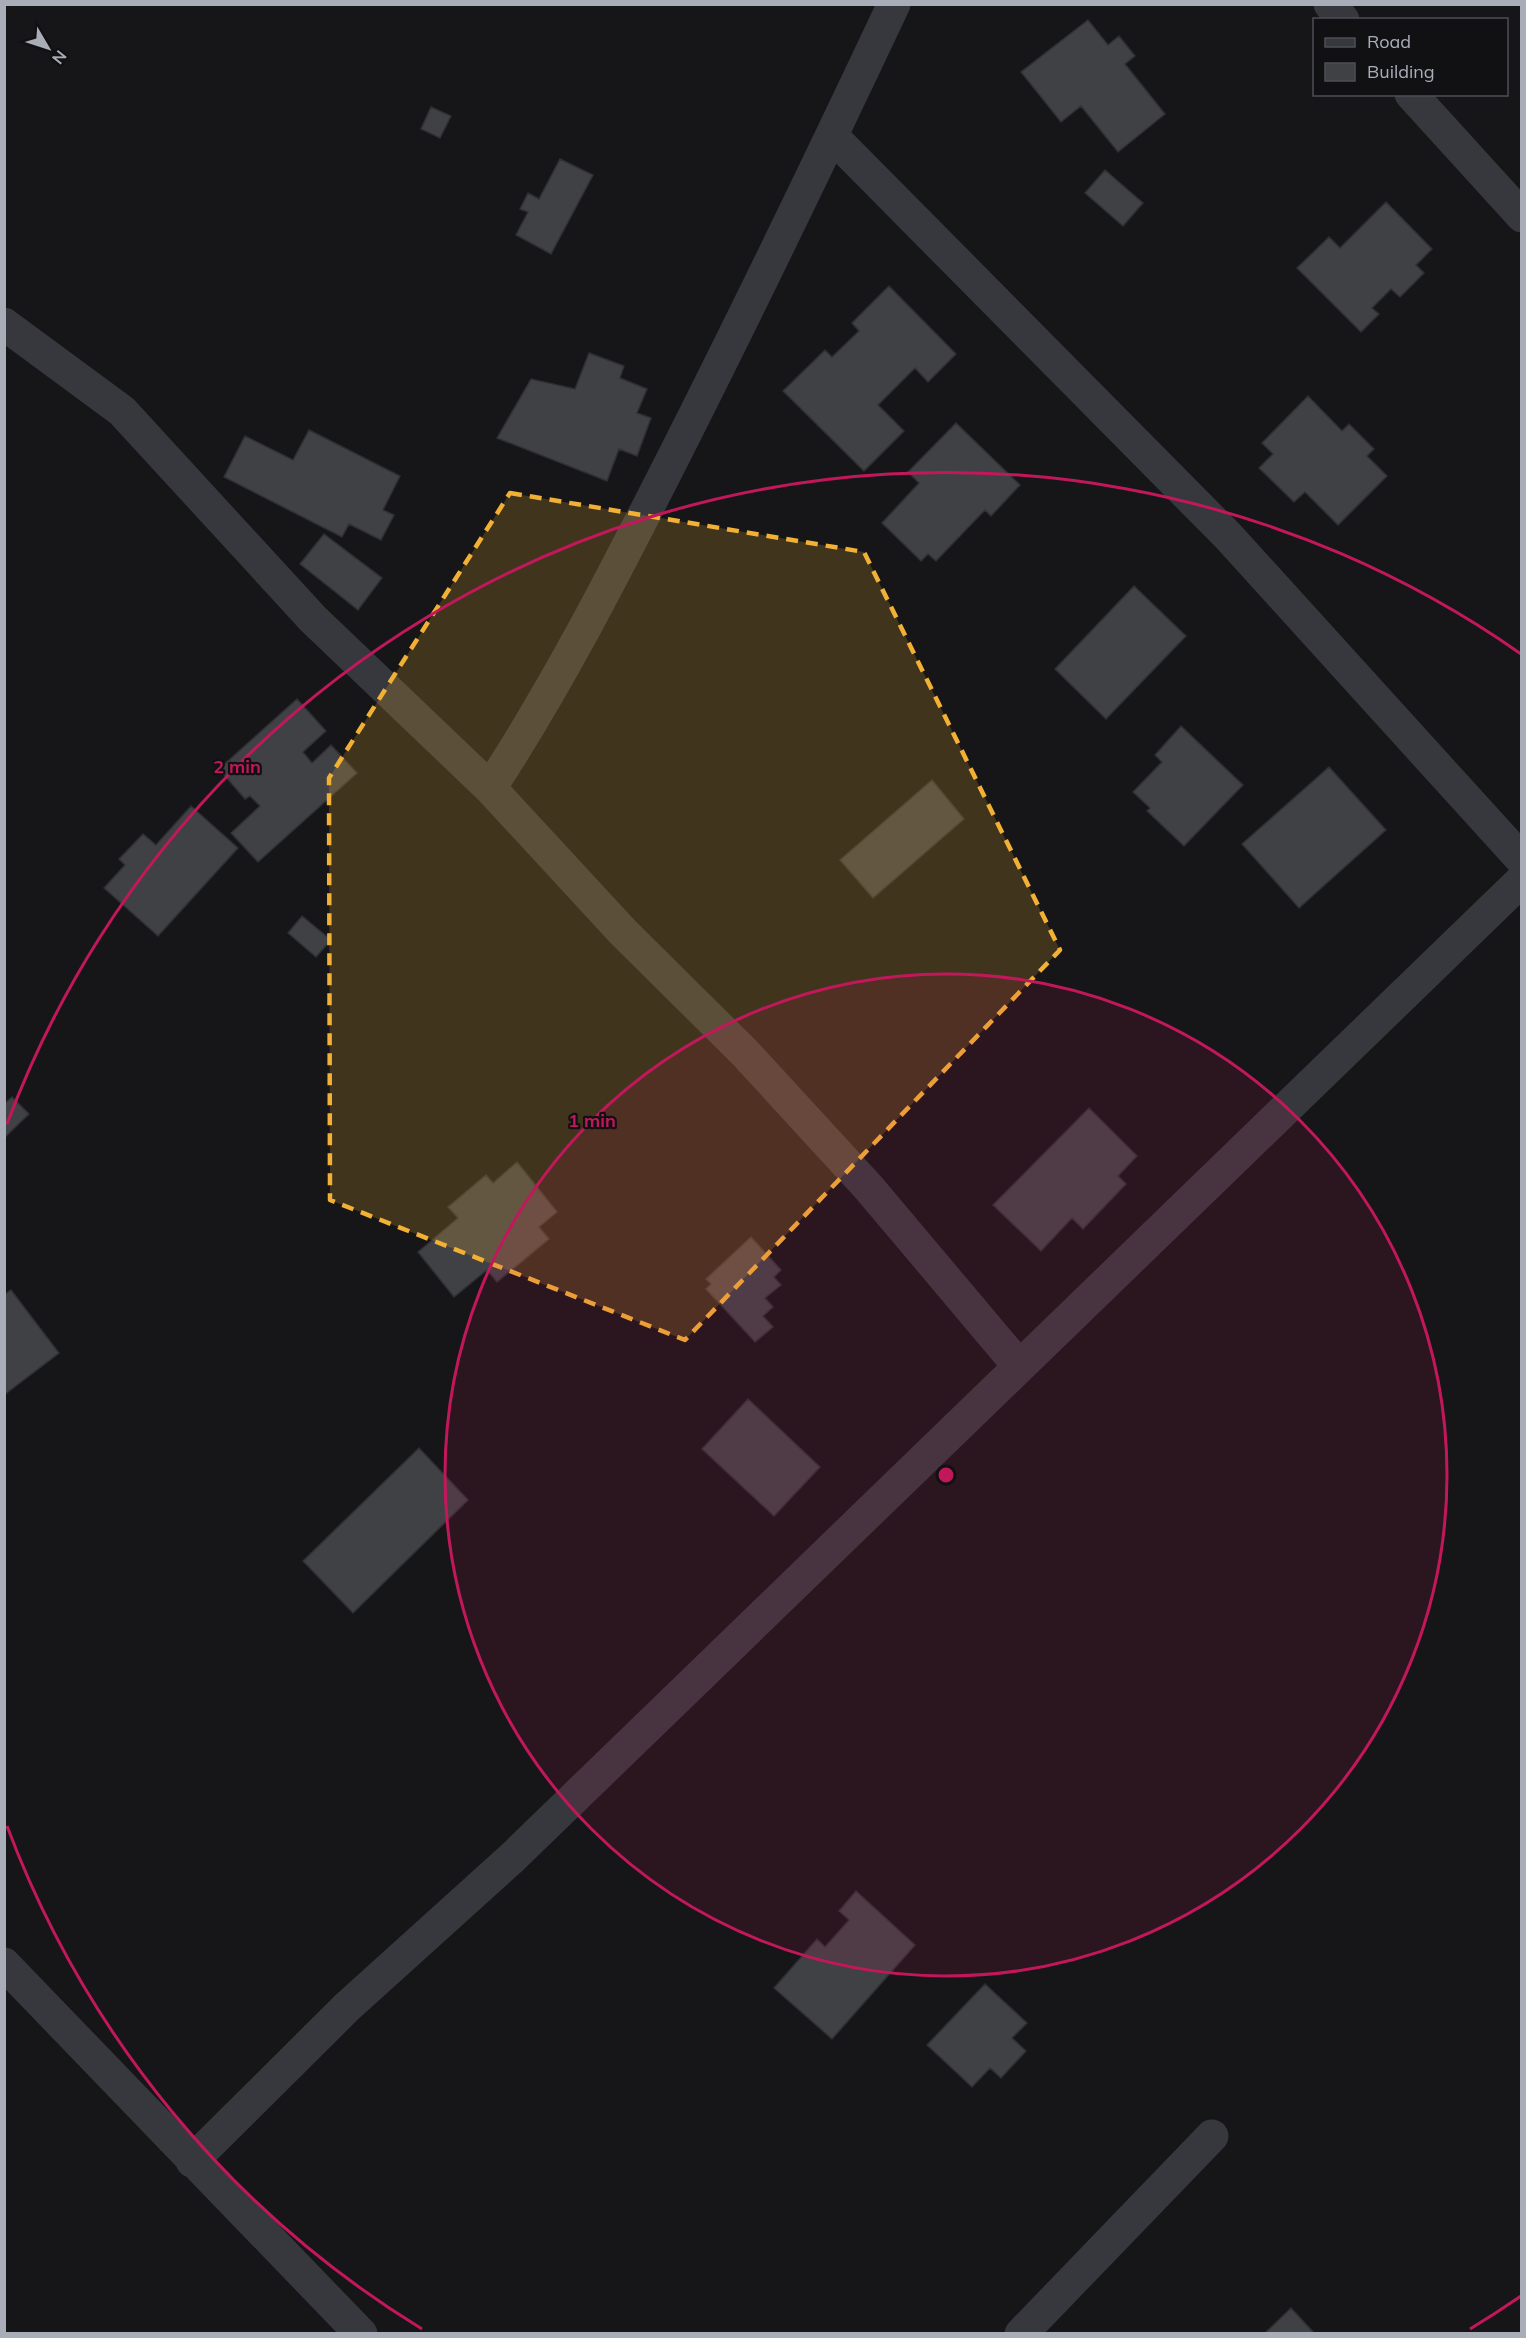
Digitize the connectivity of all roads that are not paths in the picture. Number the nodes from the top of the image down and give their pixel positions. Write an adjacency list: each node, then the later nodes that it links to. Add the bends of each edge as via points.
1 (894, 4): 5 (street)
2 (1330, 4): 3 (street)
3 (1341, 18)
4 (1413, 96): 6 (street)
5 (832, 136): 8 (street, via 595,610 534,721); 9 (street, via 1228,536)
6 (1521, 216)
7 (4, 324): 8 (street, via 122,411 313,619)
8 (490, 788): 11 (street, via 869,1188)
9 (1521, 860)
10 (1521, 880): 11 (street)
11 (1019, 1366): 14 (street, via 513,1857 347,2007)
12 (4, 1964): 14 (street)
13 (1212, 2136): 16 (street)
14 (192, 2161): 15 (street)
15 (361, 2334)
16 (1022, 2334)

